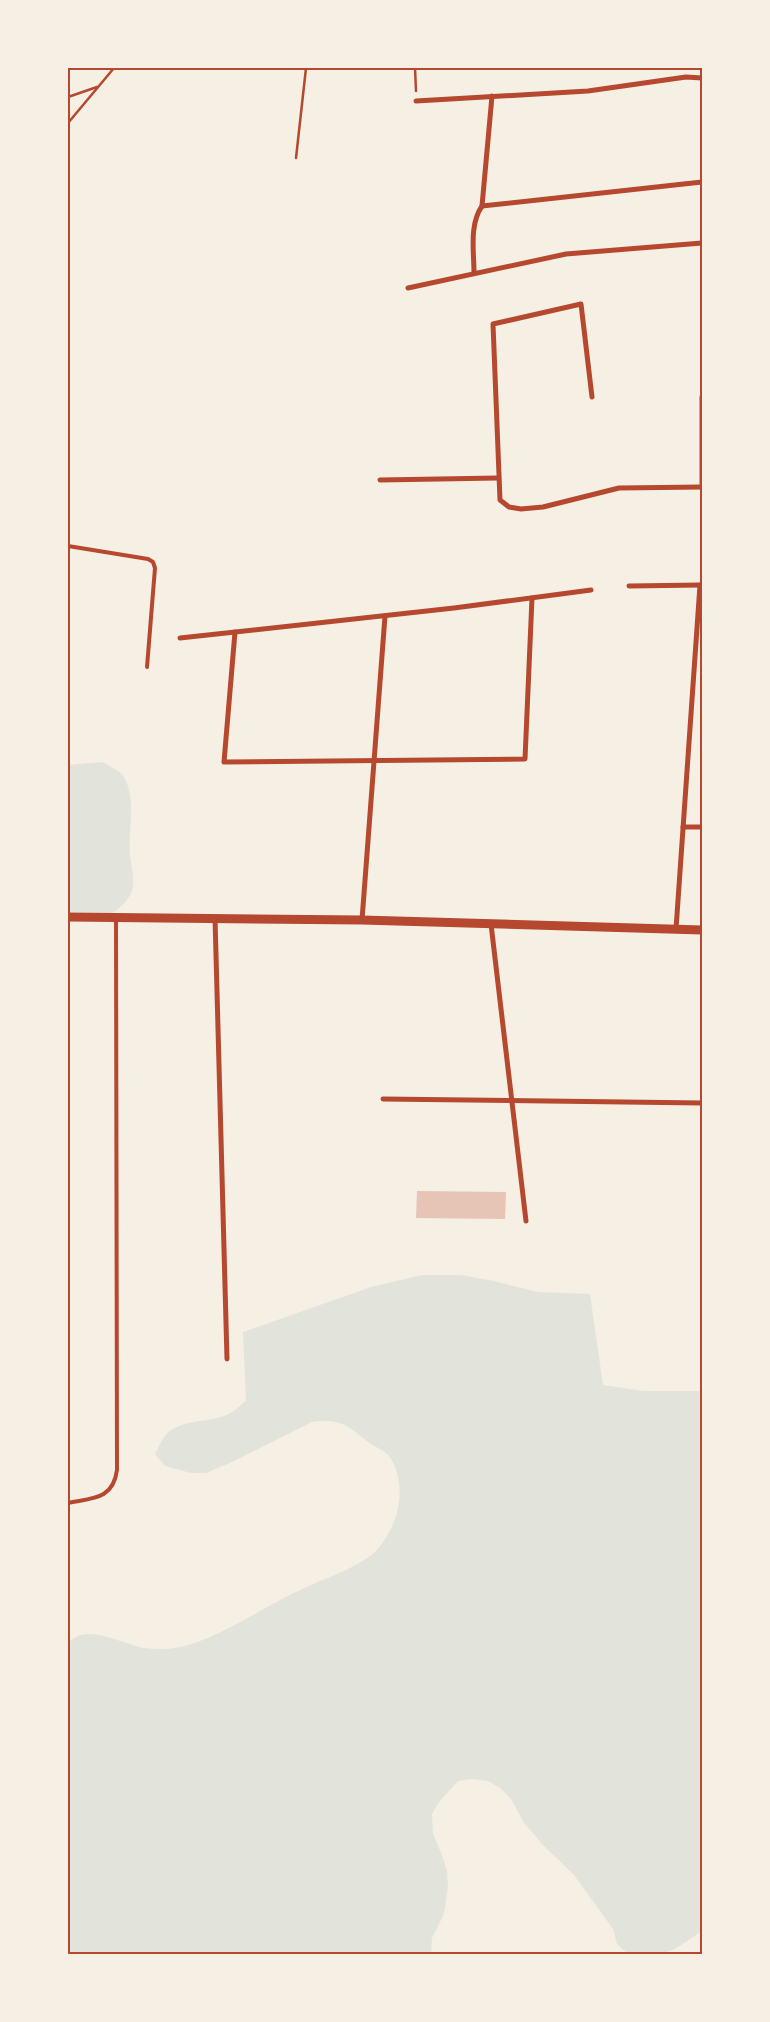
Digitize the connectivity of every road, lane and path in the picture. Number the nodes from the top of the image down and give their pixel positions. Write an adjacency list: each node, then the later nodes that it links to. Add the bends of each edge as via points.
1 (114, 68): 5 (path)
2 (306, 68): 10 (path)
3 (415, 68): 8 (path)
4 (702, 78): 6 (street, via 686,77 588,91)
5 (99, 86): 7 (path); 9 (path)
6 (492, 96): 8 (street); 12 (street)
7 (68, 97)
8 (416, 101)
9 (68, 123)
10 (296, 158)
11 (702, 182): 12 (street)
12 (482, 206): 14 (street, via 474,228)
13 (702, 243): 14 (street, via 566,254)
14 (474, 273): 15 (street)
15 (408, 288)
16 (592, 397): 18 (street, via 581,304 493,324)
17 (702, 397): 20 (street)
18 (498, 478): 19 (street); 20 (street, via 500,500 509,507 521,509 543,507 619,488)
19 (380, 480)
20 (702, 487)
21 (68, 546): 29 (lane, via 153,562)
22 (701, 585): 23 (street); 31 (street)
23 (629, 586)
24 (591, 590): 25 (street)
25 (532, 598): 26 (street); 30 (street, via 525,759)
26 (386, 616): 27 (street); 30 (street)
27 (235, 632): 28 (street); 30 (street, via 224,762)
28 (180, 638)
29 (146, 667)
30 (374, 761): 36 (street)
31 (683, 827): 32 (street); 38 (street)
32 (702, 827)
33 (68, 917): 34 (street)
34 (116, 917): 35 (street); 45 (lane, via 117,1470 116,1480 103,1496)
35 (215, 918): 36 (street); 44 (street)
36 (362, 920): 37 (street)
37 (491, 924): 38 (street); 41 (street)
38 (676, 929): 39 (street)
39 (702, 930)
40 (383, 1099): 41 (street)
41 (512, 1100): 42 (street); 43 (street)
42 (702, 1103)
43 (526, 1221)
44 (227, 1359)
45 (68, 1503)

